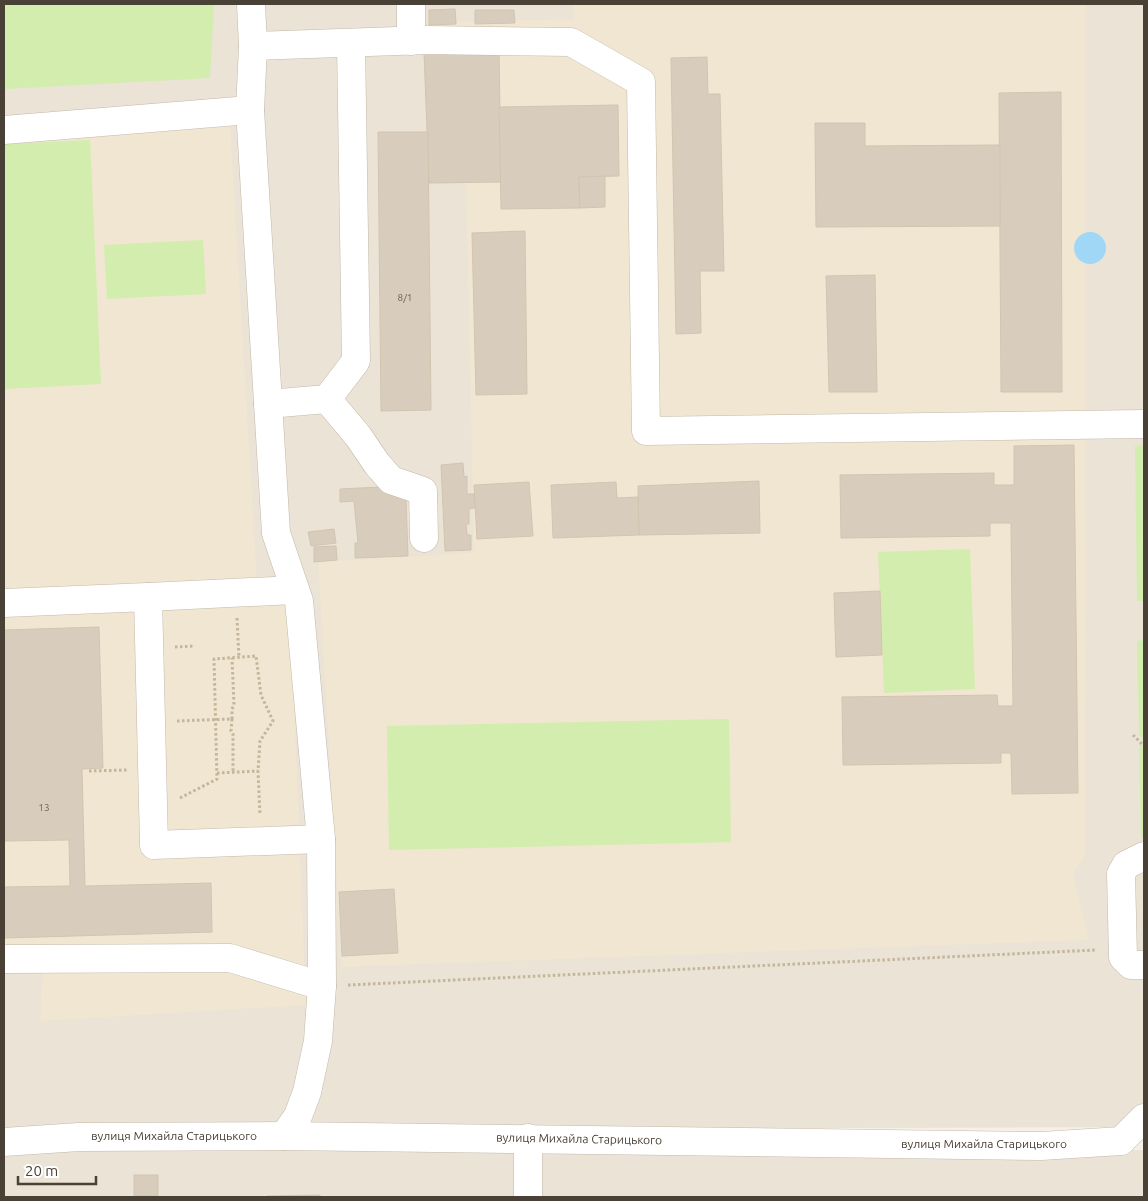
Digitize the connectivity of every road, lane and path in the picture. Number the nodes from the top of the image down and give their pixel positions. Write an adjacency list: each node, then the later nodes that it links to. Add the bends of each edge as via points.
1 (251, 4): 5 (street)
2 (411, 4): 3 (street)
3 (411, 40): 4 (street); 10 (street, via 571,42 642,82 646,431)
4 (351, 43): 5 (street); 8 (street, via 356,360)
5 (253, 46): 6 (street)
6 (250, 110): 7 (street); 9 (street)
7 (4, 130)
8 (328, 399): 9 (street); 11 (street, via 391,480 423,491)
9 (268, 404): 12 (street, via 276,533)
10 (1144, 424)
11 (424, 538)
12 (295, 590): 13 (street); 29 (street, via 299,601)
13 (236, 593): 14 (street); 17 (path)
14 (148, 597): 15 (street); 20 (street)
15 (4, 603)
16 (232, 658): 17 (path); 18 (path); 19 (path, via 214,660)
17 (239, 658): 25 (path, via 256,656 261,695 272,721 260,741)
18 (232, 719): 19 (path); 26 (path)
19 (215, 720): 20 (path); 27 (path)
20 (152, 722): 23 (street)
21 (1133, 735): 22 (path)
22 (1144, 746)
23 (152, 769): 24 (path); 28 (street)
24 (89, 771)
25 (258, 771): 26 (path); 30 (path)
26 (233, 772): 27 (path)
27 (217, 773): 28 (path, via 217,779)
28 (153, 812): 30 (street, via 154,844)
29 (320, 838): 30 (street); 35 (street)
30 (261, 841)
31 (1144, 856): 32 (street, via 1126,864 1122,874)
32 (1122, 948): 34 (street, via 1127,962); 35 (path)
33 (4, 959): 35 (street, via 230,958)
34 (1144, 965)
35 (322, 986): 37 (street, via 318,1041 307,1092 298,1116)
36 (1144, 1118): 38 (street, вулиця Михайла Старицького, via 1121,1141 1041,1146)
37 (284, 1136): 38 (street, вулиця Михайла Старицького); 39 (street, вулиця Михайла Старицького, via 79,1137)
38 (528, 1138): 40 (street)
39 (4, 1142)
40 (528, 1197)

